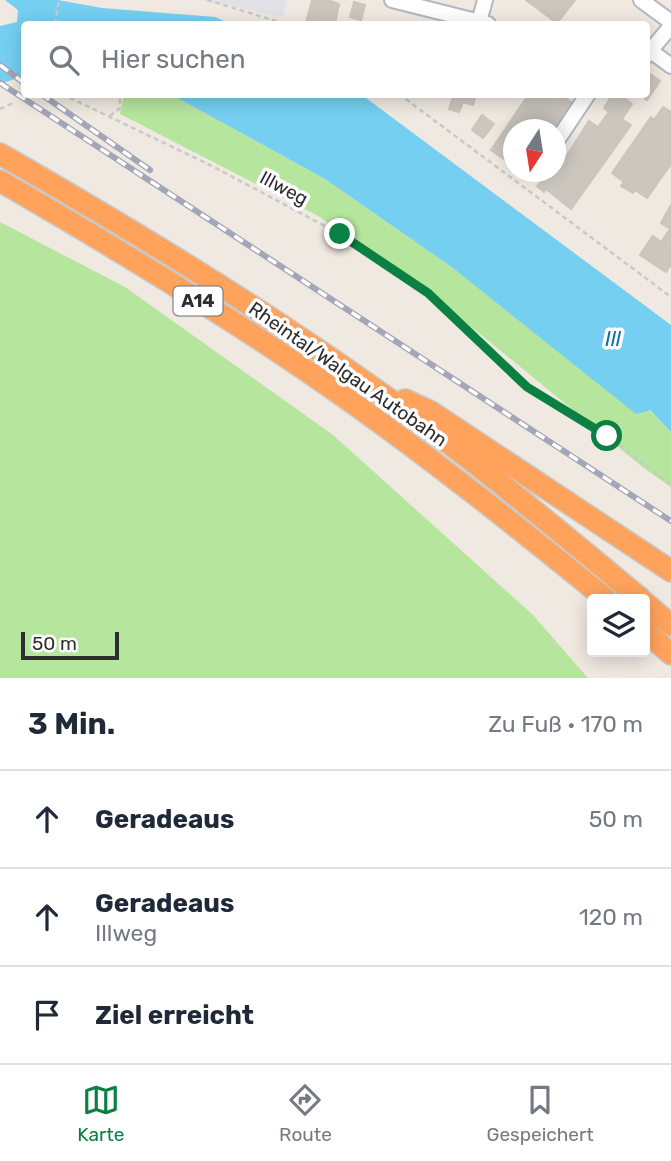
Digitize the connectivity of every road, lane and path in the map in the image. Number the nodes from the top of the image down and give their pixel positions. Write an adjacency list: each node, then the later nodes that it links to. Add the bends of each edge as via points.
1 (59, 0): 6 (path)
2 (207, 0): 7 (path)
3 (392, 0): 8 (street)
4 (485, 0): 9 (street)
5 (641, 0): 10 (street)
6 (56, 21)
7 (276, 21)
8 (476, 21)
9 (484, 21)
10 (671, 24): 11 (street)
11 (650, 52)
12 (650, 54): 13 (street)
13 (671, 66)
14 (74, 98): 20 (path, Illweg)
15 (120, 98): 20 (path, via 120,108)
16 (404, 98): 24 (path)
17 (585, 98): 21 (street)
18 (13, 103): 19 (path)
19 (0, 109)
20 (110, 116): 26 (path, Illweg, via 340,234 428,293 527,387 607,436)
21 (566, 126)
22 (0, 154): 25 (highway, Rheintal/Walgau Autobahn / A14, via 227,290)
23 (0, 181): 28 (highway, Rheintal/Walgau Autobahn / A14, via 94,235 307,371 465,486)
24 (671, 297)
25 (353, 375): 27 (highway, via 431,412); 29 (highway, Rheintal/Walgau Autobahn / A14, via 451,444)
26 (671, 485)
27 (663, 565)
28 (600, 594)
29 (634, 594)
30 (650, 607): 31 (highway, Rheintal/Walgau Autobahn / A14)
31 (671, 625)
32 (650, 635): 33 (highway)
33 (671, 654)

